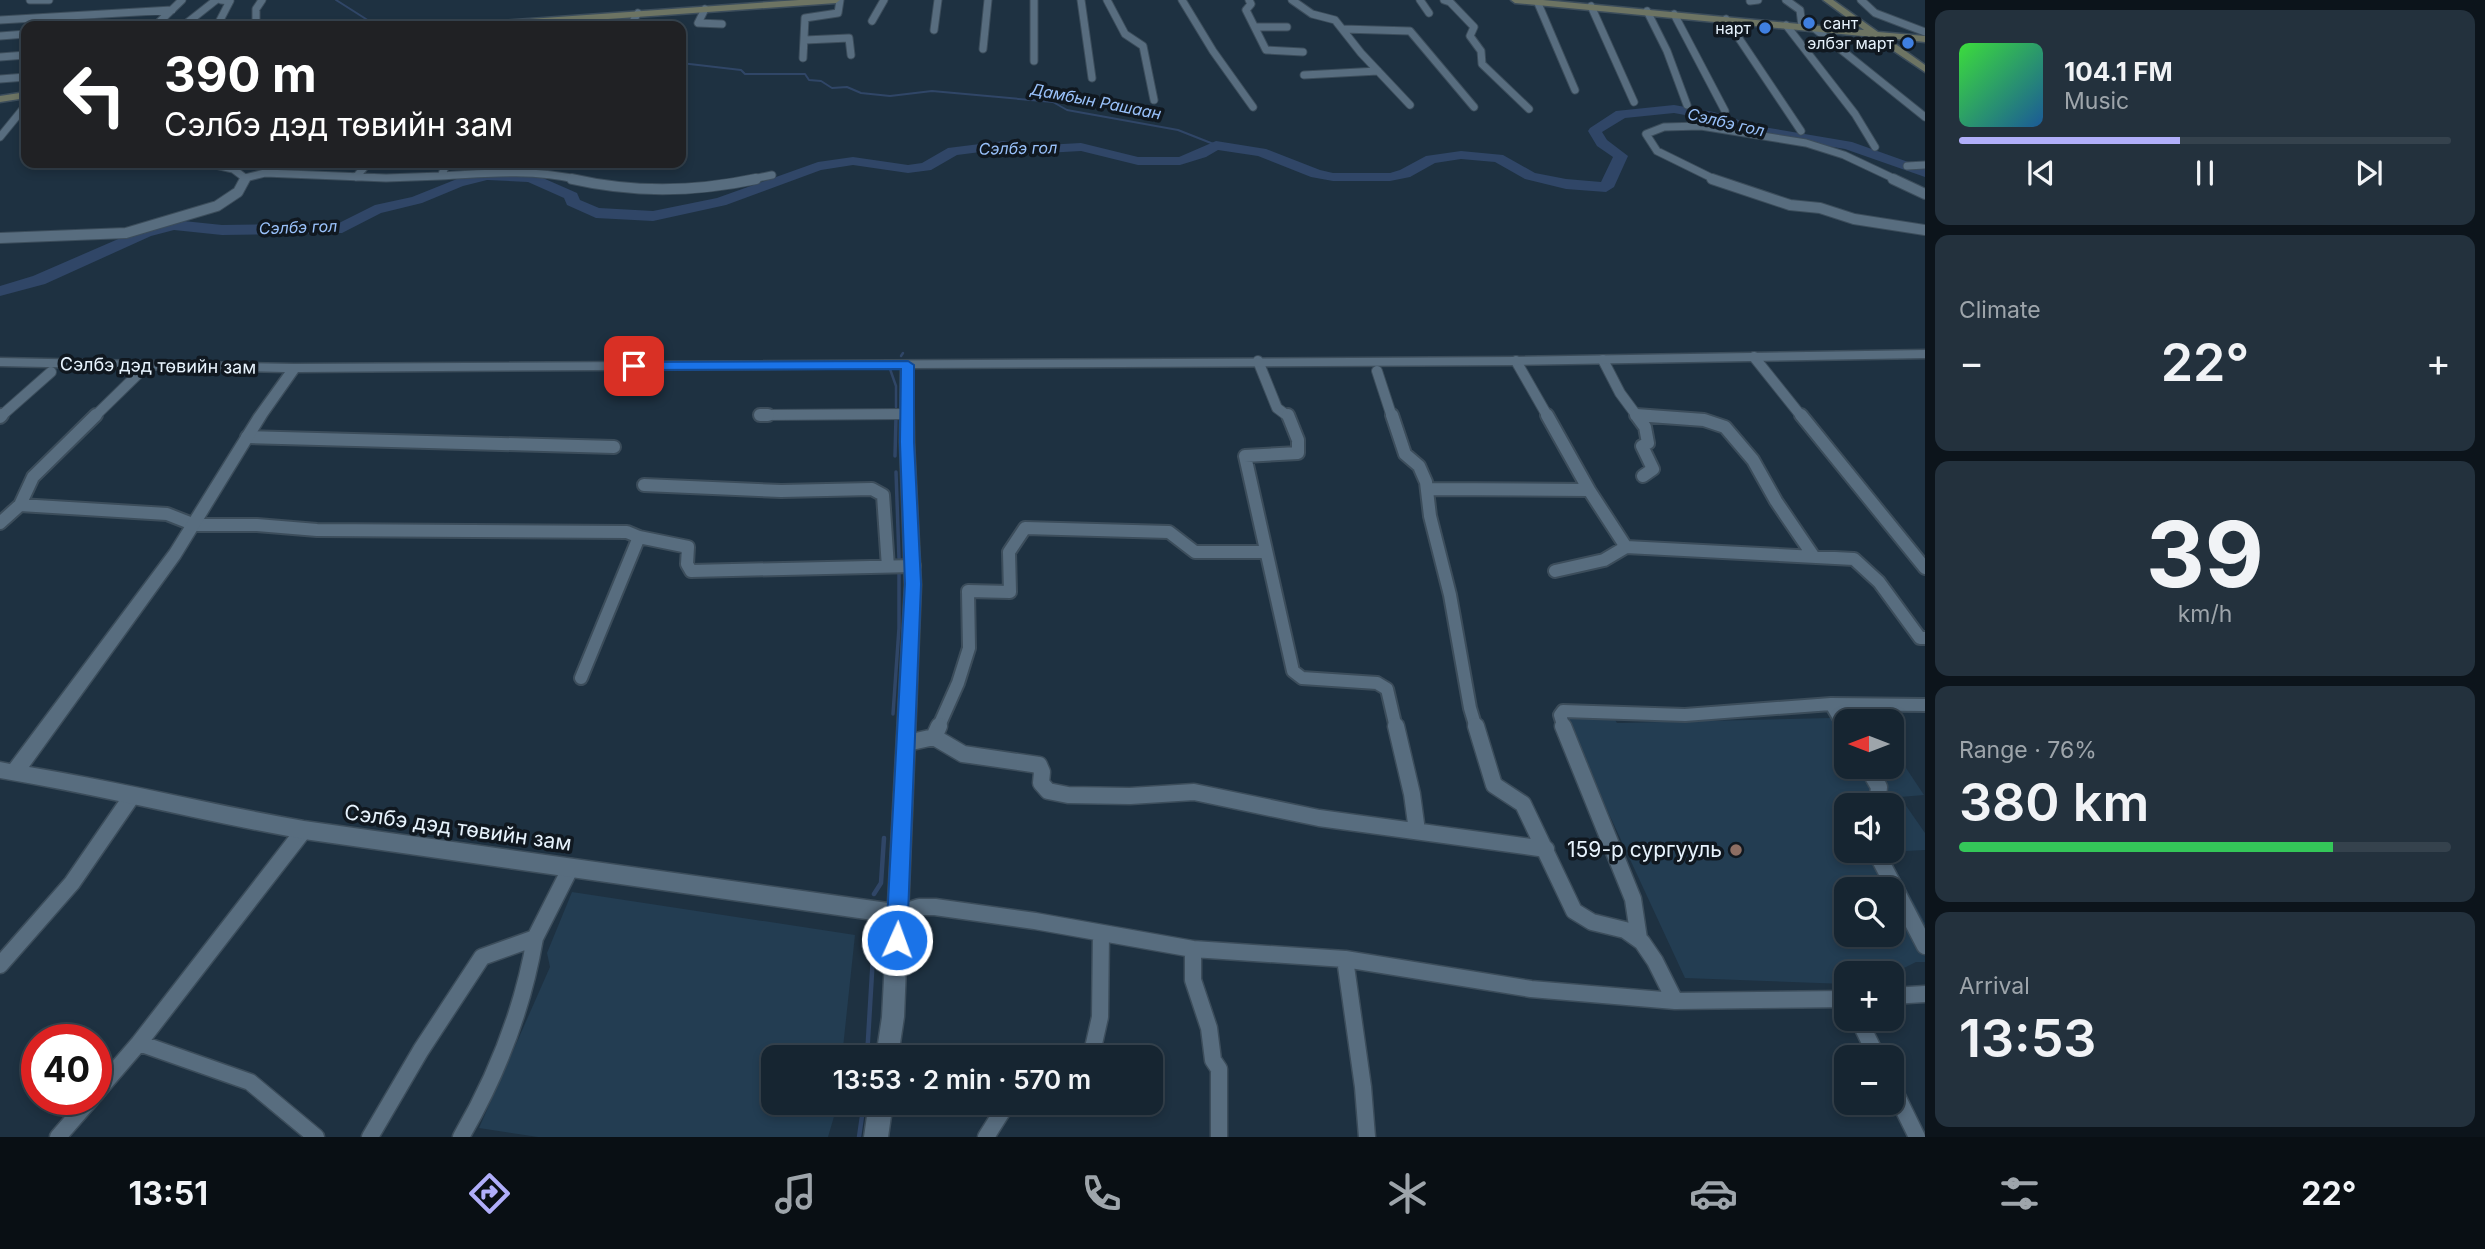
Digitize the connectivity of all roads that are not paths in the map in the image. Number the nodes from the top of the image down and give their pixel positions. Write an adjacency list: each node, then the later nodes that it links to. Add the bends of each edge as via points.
1 (30, 0): 2 (street)
2 (49, 0)
3 (182, 0): 29 (street)
4 (218, 0): 37 (street); 38 (street, via 230,1)
5 (262, 0): 39 (street)
6 (838, 0): 28 (main road); 56 (street, via 838,13 805,18)
7 (884, 0): 42 (street)
8 (938, 0): 50 (street)
9 (988, 0): 57 (street)
10 (1034, 0): 63 (street)
11 (1081, 0): 68 (street)
12 (1107, 0): 73 (street, via 1125,34 1143,46)
13 (1182, 0): 77 (street)
14 (1249, 0): 46 (street, via 1246,10)
15 (1293, 0): 49 (street, via 1312,14 1332,18)
16 (1420, 0): 32 (street)
17 (1444, 0): 79 (street, via 1474,27 1470,36 1481,51 1482,64)
18 (1515, 0): 23 (main road)
19 (1758, 0): 24 (street)
20 (1786, 0): 45 (street, via 1800,10)
21 (1827, 0): 53 (main road)
22 (1861, 0): 51 (street, via 1878,14)
23 (1537, 1): 25 (main road); 70 (street)
24 (1750, 1)
25 (1573, 2): 27 (main road)
26 (1604, 3): 27 (main road); 30 (main road)
27 (1591, 6): 74 (street)
28 (705, 9): 31 (main road); 43 (street, via 698,23)
29 (172, 10): 35 (street); 36 (street)
30 (1647, 11): 33 (main road); 76 (street)
31 (638, 13): 40 (main road); 41 (street)
32 (1429, 13)
33 (1674, 14): 34 (main road); 81 (street)
34 (1726, 19): 44 (main road); 83 (street)
35 (0, 20)
36 (160, 21)
37 (190, 21)
38 (220, 21)
39 (256, 21)
40 (537, 21)
41 (633, 21)
42 (872, 21)
43 (722, 24)
44 (1786, 25): 45 (main road); 85 (street)
45 (1802, 26): 48 (main road)
46 (1255, 27): 47 (street); 58 (street, via 1268,51)
47 (1287, 27)
48 (1814, 28): 53 (main road); 82 (street)
49 (1342, 29): 65 (street); 78 (street, via 1413,33)
50 (934, 30)
51 (1925, 32)
52 (21, 34): 54 (street)
53 (1874, 34): 55 (main road); 64 (main road)
54 (0, 36)
55 (1925, 39)
56 (805, 40): 60 (street, via 849,38); 62 (street)
57 (983, 49)
58 (1303, 52)
59 (21, 55): 61 (street)
60 (850, 55)
61 (0, 57)
62 (803, 58)
63 (1034, 61)
64 (1925, 69)
65 (1378, 71): 66 (street); 75 (street)
66 (1304, 75)
67 (21, 77): 69 (street)
68 (1092, 78)
69 (0, 79)
70 (1575, 90)
71 (21, 96): 72 (main road)
72 (0, 99)
73 (1154, 100)
74 (1633, 102)
75 (1410, 105)
76 (1687, 105)
77 (1253, 107)
78 (1474, 107)
79 (1529, 109)
80 (21, 111): 84 (street)
81 (1725, 111)
82 (1925, 117)
83 (1801, 131)
84 (0, 137)
85 (1875, 147)
86 (1925, 165): 87 (street)
87 (1908, 166)
88 (229, 168): 94 (street)
89 (364, 168): 93 (street)
90 (445, 168): 92 (street)
91 (772, 175): 92 (street, via 719,187 681,189 612,188 549,173)
92 (441, 176): 93 (street)
93 (356, 177): 94 (street, via 265,173)
94 (245, 178): 97 (street, via 237,191 217,206 126,233)
95 (1925, 194): 96 (street, via 1844,155 1806,143 1701,126 1664,127 1646,134 1657,151 1717,181 1790,205)
96 (1925, 230)
97 (0, 238)
98 (1925, 354): 99 (street, Сэлбэ дэд төвийн зам)
99 (1754, 357): 100 (street, Сэлбэ дэд төвийн зам); 130 (street)
100 (1603, 360): 102 (street, Сэлбэ дэд төвийн зам); 113 (street)
101 (1258, 361): 102 (street, Сэлбэ дэд төвийн зам); 105 (street, Сэлбэ дэд төвийн зам); 126 (street, via 1298,440 1298,453 1245,456)
102 (1516, 361): 120 (street)
103 (0, 362): 104 (street, Сэлбэ дэд төвийн зам)
104 (23, 362): 106 (street, Сэлбэ дэд төвийн зам); 109 (street)
105 (908, 365): 106 (street, Сэлбэ дэд төвийн зам); 111 (street)
106 (294, 368): 115 (street, Сэлбэ дэд төвийн зам)
107 (1377, 371): 119 (street, via 1405,454 1419,466)
108 (51, 372): 114 (street)
109 (0, 375)
110 (137, 375): 121 (street, via 33,477)
111 (907, 414): 112 (street); 128 (street)
112 (760, 415)
113 (1637, 416): 117 (street, via 1645,427 1647,443 1642,446 1653,469); 127 (street, via 1704,420 1725,428 1753,460)
114 (0, 417)
115 (247, 437): 116 (street); 123 (street, Сэлбэ дэд төвийн зам)
116 (614, 447)
117 (1643, 476)
118 (644, 485): 129 (street, via 781,491 872,489 883,495)
119 (1427, 489): 120 (street); 143 (street, via 1470,708 1494,785 1523,804)
120 (1589, 490): 125 (street)
121 (20, 505): 122 (street); 123 (street, via 167,514)
122 (0, 523)
123 (195, 525): 124 (street, via 605,531); 139 (street, Сэлбэ дэд төвийн зам)
124 (639, 537): 129 (street, via 688,547 691,571); 133 (street)
125 (1626, 547): 127 (street); 131 (street, via 1604,560)
126 (1265, 552): 137 (street, via 1195,552 1170,532 1025,528 1009,552 1010,592 968,591 966,661); 142 (street, via 1293,671 1302,678 1377,684 1387,689)
127 (1814, 557): 132 (street, via 1862,563 1920,638)
128 (914, 566): 129 (street); 138 (street)
129 (888, 567)
130 (1925, 568)
131 (1555, 570)
132 (1925, 638)
133 (581, 678)
134 (1831, 704): 135 (street); 136 (street); 149 (street, via 1685,715 1569,710 1560,715 1633,899)
135 (1925, 705)
136 (1834, 709)
137 (934, 737): 138 (street); 142 (street, via 963,754 1039,765 1041,783 1048,791 1068,795 1194,792 1293,813)
138 (906, 743): 146 (street)
139 (7, 770): 140 (street, Сэлбэ дэд төвийн зам)
140 (132, 796): 141 (street, Сэлбэ дэд төвийн зам); 153 (street, via 72,883)
141 (304, 830): 145 (street, Сэлбэ дэд төвийн зам); 158 (street)
142 (1417, 831): 143 (street)
143 (1546, 849): 149 (street, via 1574,911)
144 (1882, 863): 150 (street)
145 (571, 867): 146 (street, Сэлбэ дэд төвийн зам); 148 (street)
146 (898, 914): 147 (street, via 927,906); 159 (street)
147 (1101, 934): 151 (street); 160 (street)
148 (535, 938): 168 (street, via 482,957); 169 (street, via 528,976 502,1052)
149 (1639, 939): 157 (street)
150 (1925, 946)
151 (1193, 949): 152 (street); 172 (street, via 1193,980 1219,1069)
152 (1345, 959): 157 (street, via 1531,989); 173 (street)
153 (0, 965)
154 (1925, 995): 155 (street)
155 (1904, 996)
156 (1834, 999): 157 (street)
157 (1675, 1002)
158 (139, 1044): 161 (street); 167 (street, via 250,1082)
159 (889, 1045)
160 (1095, 1045)
161 (112, 1075)
162 (1904, 1110): 174 (street)
163 (77, 1115): 166 (street)
164 (879, 1115): 170 (street)
165 (1000, 1115): 171 (street)
166 (58, 1137)
167 (316, 1137)
168 (370, 1137)
169 (461, 1137)
170 (876, 1137)
171 (986, 1137)
172 (1219, 1137)
173 (1367, 1137)
174 (1917, 1137)

